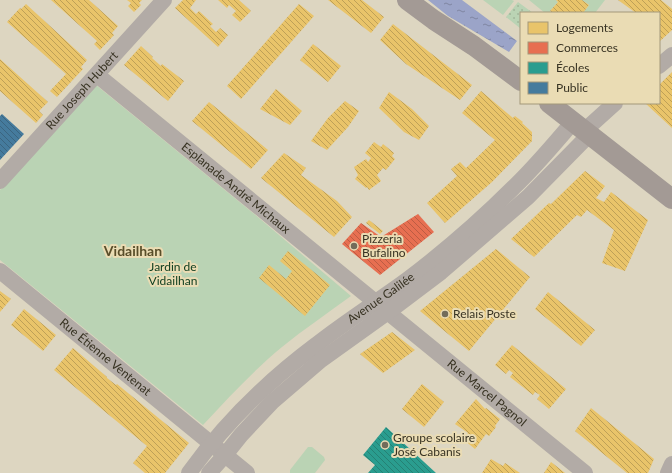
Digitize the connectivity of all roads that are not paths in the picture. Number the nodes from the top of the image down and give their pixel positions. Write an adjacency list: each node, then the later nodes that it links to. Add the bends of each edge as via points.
1 (164, 0): 5 (street, Rue Joseph Hubert)
2 (408, 0): 6 (main road)
3 (672, 55): 4 (street)
4 (660, 65)
5 (97, 75): 10 (street, Rue Joseph Hubert); 13 (street, Esplanade André Michaux)
6 (520, 80)
7 (550, 104): 9 (main road)
8 (614, 104): 9 (street)
9 (582, 129): 11 (main road); 13 (street, Avenue Galilée, via 430,261); 14 (street, Avenue Galilée, via 528,197 441,272)
10 (0, 181)
11 (672, 199)
12 (0, 271): 15 (street, Rue Étienne Ventenat)
13 (374, 302): 14 (street, Esplanade André Michaux); 15 (street, Avenue Galilée, via 271,382)
14 (388, 312): 16 (street, Avenue Galilée, via 321,360 272,402); 21 (street, Rue Marcel Pagnol)
15 (211, 444): 16 (street, Rue Étienne Ventenat); 18 (street, Avenue Galilée)
16 (225, 455): 19 (street, Avenue Galilée); 20 (street, Rue Étienne Ventenat)
17 (672, 464): 22 (street)
18 (189, 473)
19 (209, 473)
20 (247, 473)
21 (585, 473)
22 (668, 473)

